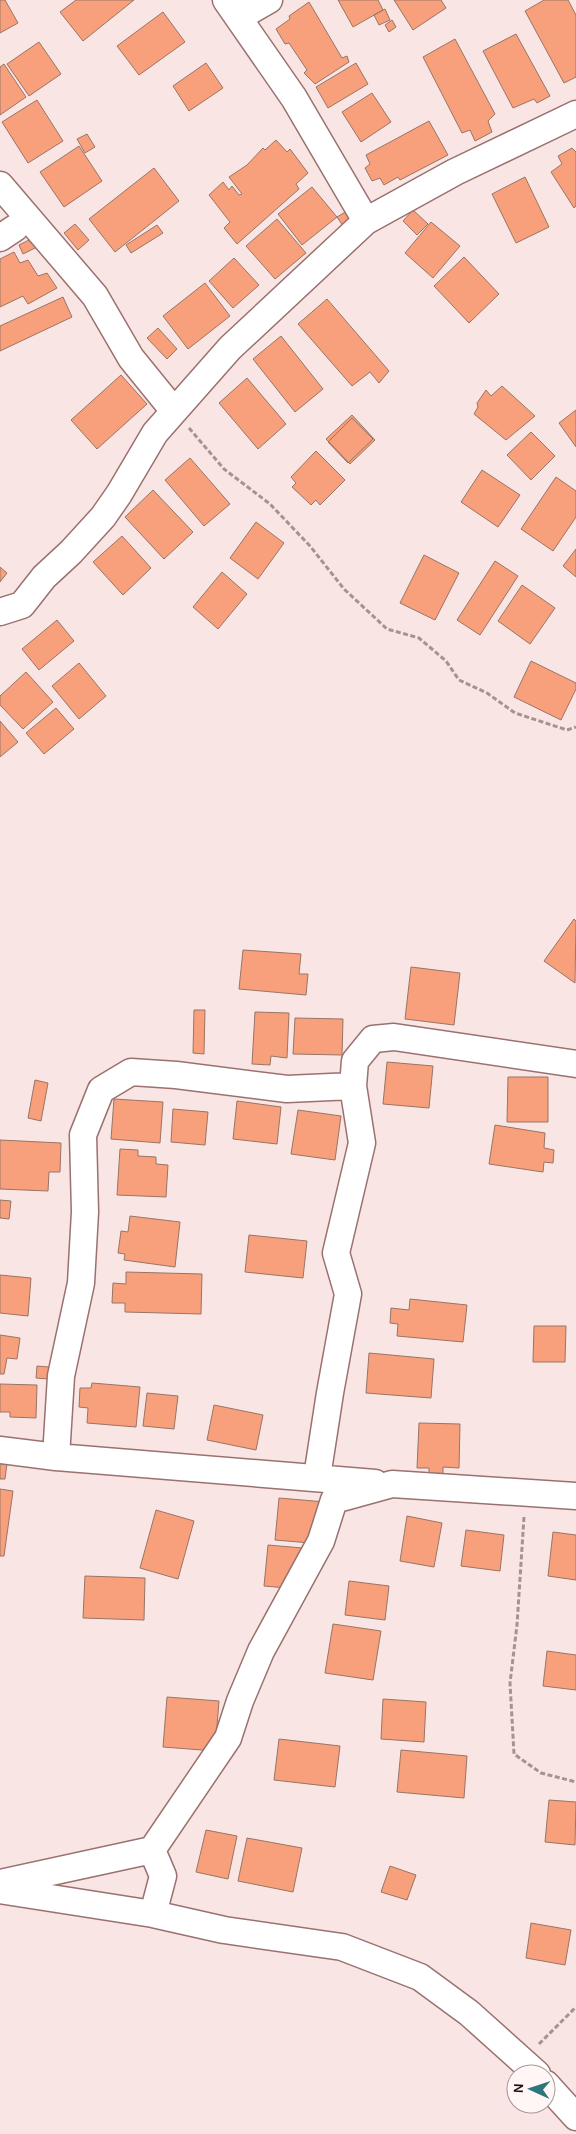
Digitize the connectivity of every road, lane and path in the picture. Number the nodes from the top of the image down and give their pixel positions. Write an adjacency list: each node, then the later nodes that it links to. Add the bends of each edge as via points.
1 (269, 0): 2 (street)
2 (232, 9): 5 (street, via 294,98)
3 (576, 114): 5 (street, via 455,172)
4 (0, 185): 6 (street, via 95,296 131,358)
5 (366, 221): 6 (street, via 230,348)
6 (174, 411): 7 (street, via 155,433 103,517 44,577 22,605); 8 (path, via 224,469 270,504 310,546 344,589 387,629 419,638 446,661 459,680 487,693 515,713 567,730)
7 (0, 612)
8 (576, 727)
9 (576, 1064): 10 (street, via 394,1037 373,1039 355,1061)
10 (353, 1086): 12 (street, via 286,1089 131,1072 101,1090 83,1135 85,1212 81,1283 61,1376); 13 (street, via 362,1143 336,1253 348,1294)
11 (0, 1450): 12 (street)
12 (56, 1457): 13 (street)
13 (318, 1477): 14 (street)
14 (392, 1484): 15 (street); 18 (street, via 334,1500 321,1541 262,1651 228,1738)
15 (576, 1496)
16 (525, 1508): 17 (path, via 510,1683 514,1754 541,1773)
17 (576, 1782)
18 (152, 1850): 19 (street); 21 (street, via 164,1876)
19 (0, 1883)
20 (0, 1890): 21 (street)
21 (153, 1914): 23 (street, via 224,1930 342,1947 420,1977 469,2013)
22 (576, 2007): 24 (path)
23 (527, 2064)
24 (532, 2064)
25 (556, 2095): 26 (street)
26 (576, 2117)

